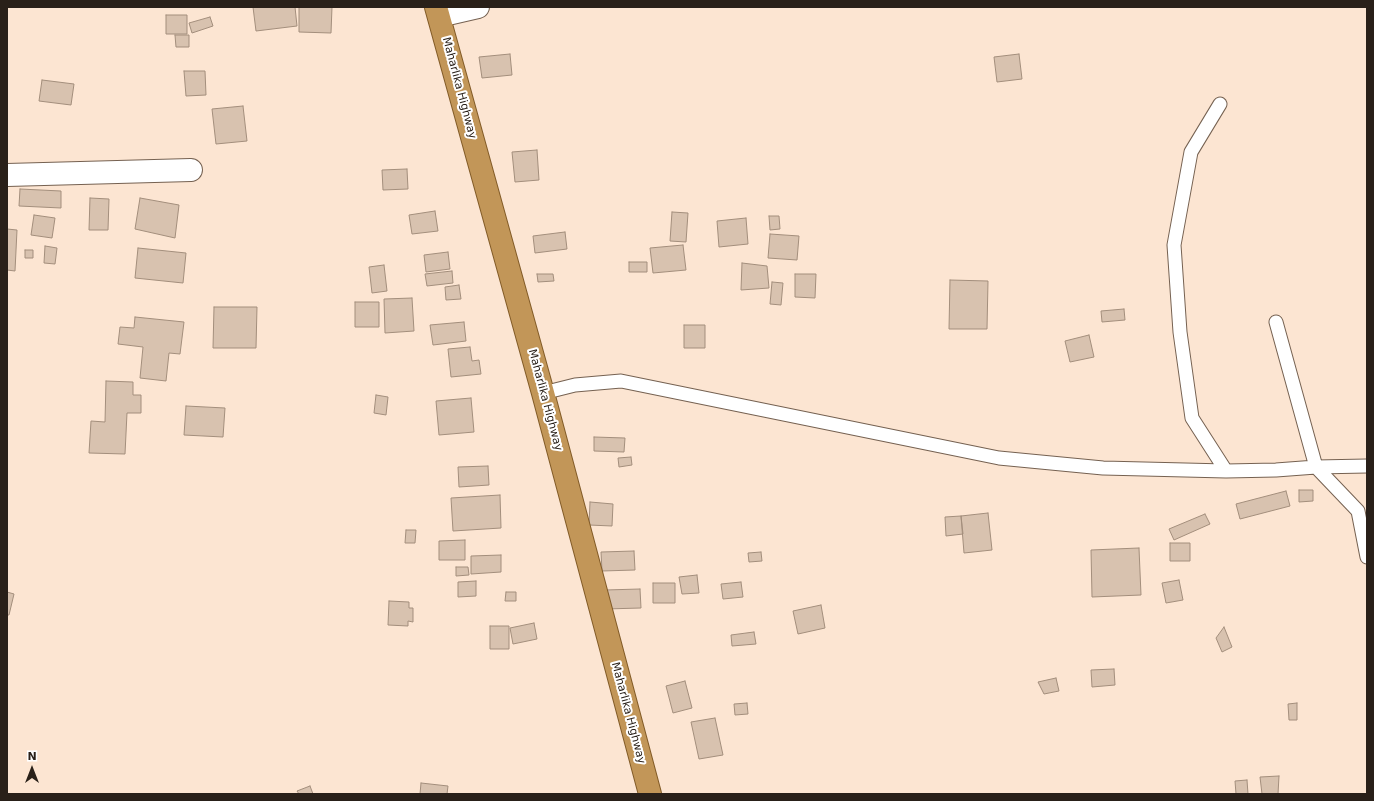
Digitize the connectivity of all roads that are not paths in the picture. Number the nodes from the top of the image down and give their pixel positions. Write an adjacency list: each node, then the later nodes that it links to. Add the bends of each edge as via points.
1 (478, 7): 2 (street)
2 (438, 11): 7 (highway, Maharlika Highway)
3 (1220, 104): 10 (lane, via 1191,152 1174,245 1180,332 1192,418)
4 (191, 170): 5 (street)
5 (7, 174)
6 (1276, 322): 9 (lane)
7 (543, 393): 10 (lane, via 575,385 621,382 999,458 1103,468); 12 (highway, Maharlika Highway)
8 (1367, 466): 9 (lane)
9 (1316, 467): 10 (lane); 11 (lane, via 1358,511)
10 (1226, 471)
11 (1367, 557)
12 (650, 794)

